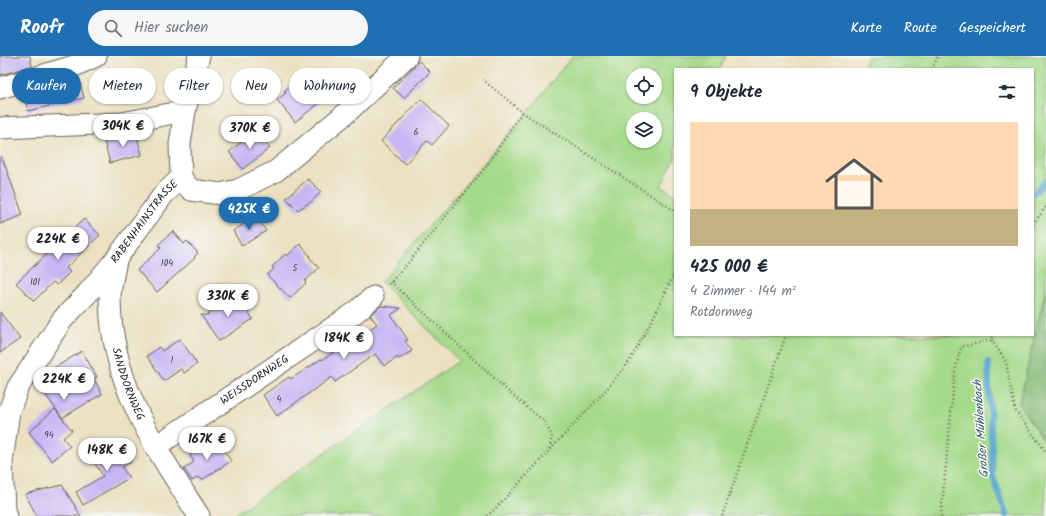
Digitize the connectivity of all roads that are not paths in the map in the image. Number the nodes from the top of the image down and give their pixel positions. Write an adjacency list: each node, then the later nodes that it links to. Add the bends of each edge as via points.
1 (96, 56): 4 (street)
2 (198, 56): 6 (street, RABENHAINSTRASSE)
3 (408, 56): 8 (street, via 345,114 276,171 238,190 221,194 192,190)
4 (69, 61): 5 (street)
5 (0, 88)
6 (185, 111): 7 (street, via 122,123); 8 (street, RABENHAINSTRASSE, via 180,144)
7 (0, 128)
8 (181, 178): 9 (street, RABENHAINSTRASSE, via 164,194)
9 (116, 259): 11 (street, SANDDORNWEG, via 110,298 115,347 126,388); 12 (street, RABENHAINSTRASSE, via 62,320 18,387 9,411 2,462)
10 (373, 297): 11 (street, WEISSDORNWEG, via 356,312)
11 (155, 447): 13 (street, SANDDORNWEG)
12 (3, 512)
13 (199, 516)

